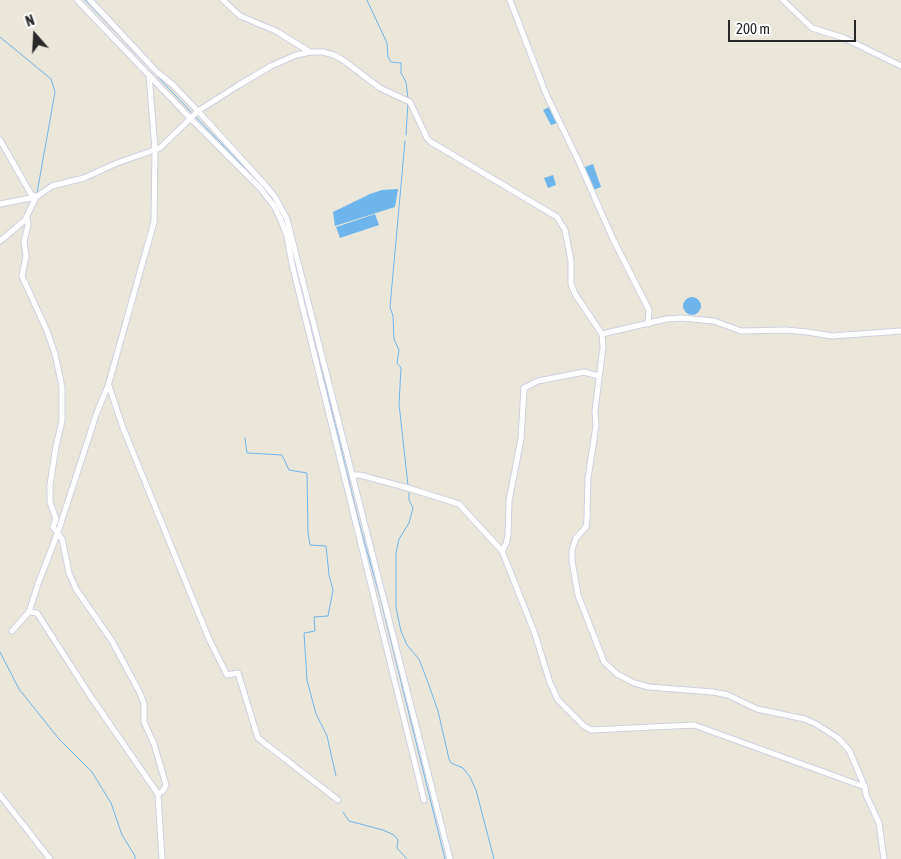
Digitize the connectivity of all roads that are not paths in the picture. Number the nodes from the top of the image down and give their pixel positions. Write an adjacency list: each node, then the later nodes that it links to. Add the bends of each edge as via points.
1 (77, 0): 8 (street)
2 (90, 0): 9 (street)
3 (224, 0): 6 (street, via 240,16 276,30)
4 (510, 0): 17 (street, via 546,94 649,310)
5 (783, 0): 7 (street, via 812,28 844,38)
6 (311, 52): 9 (street, via 271,66); 19 (street, via 334,55 380,88 410,102 431,142 557,217 565,230 571,261 571,284)
7 (901, 66)
8 (149, 74): 10 (street); 12 (street)
9 (198, 111): 10 (street); 22 (street, via 275,197 287,219)
10 (191, 119): 12 (street, via 163,146); 31 (street, via 260,188 274,206 287,236)
11 (0, 140): 13 (street, via 31,194)
12 (155, 149): 13 (street, via 84,178 52,186); 21 (street, via 154,222)
13 (36, 197): 14 (street); 15 (street)
14 (0, 204)
15 (27, 218): 16 (street); 23 (street, via 22,276 53,346 62,387 62,421 50,485 50,502 56,519 54,527)
16 (0, 242)
17 (648, 324): 18 (street, via 681,318 714,322 741,331 793,331 832,336); 19 (street)
18 (901, 331)
19 (602, 334): 20 (street, via 603,359)
20 (599, 376): 24 (street, via 584,372 524,388 521,439 509,501 508,535); 27 (street, via 586,527 576,538 572,561 578,595 604,662 634,683 728,695 757,709 816,724 849,750)
21 (108, 386): 23 (street); 30 (street, via 209,639 227,674 238,673 258,738)
22 (353, 475): 24 (street, via 459,504); 34 (street)
23 (58, 532): 25 (street); 28 (street, via 76,589 112,641 140,693 144,722 166,785)
24 (502, 551): 27 (street, via 535,634 550,683 558,700 584,726 591,730 694,725)
25 (28, 612): 26 (street); 28 (street, via 37,613)
26 (12, 631)
27 (865, 787): 35 (street, via 879,823)
28 (158, 794): 33 (street)
29 (0, 795): 32 (street)
30 (338, 800)
31 (424, 800)
32 (50, 859)
33 (162, 859)
34 (450, 859)
35 (884, 859)

